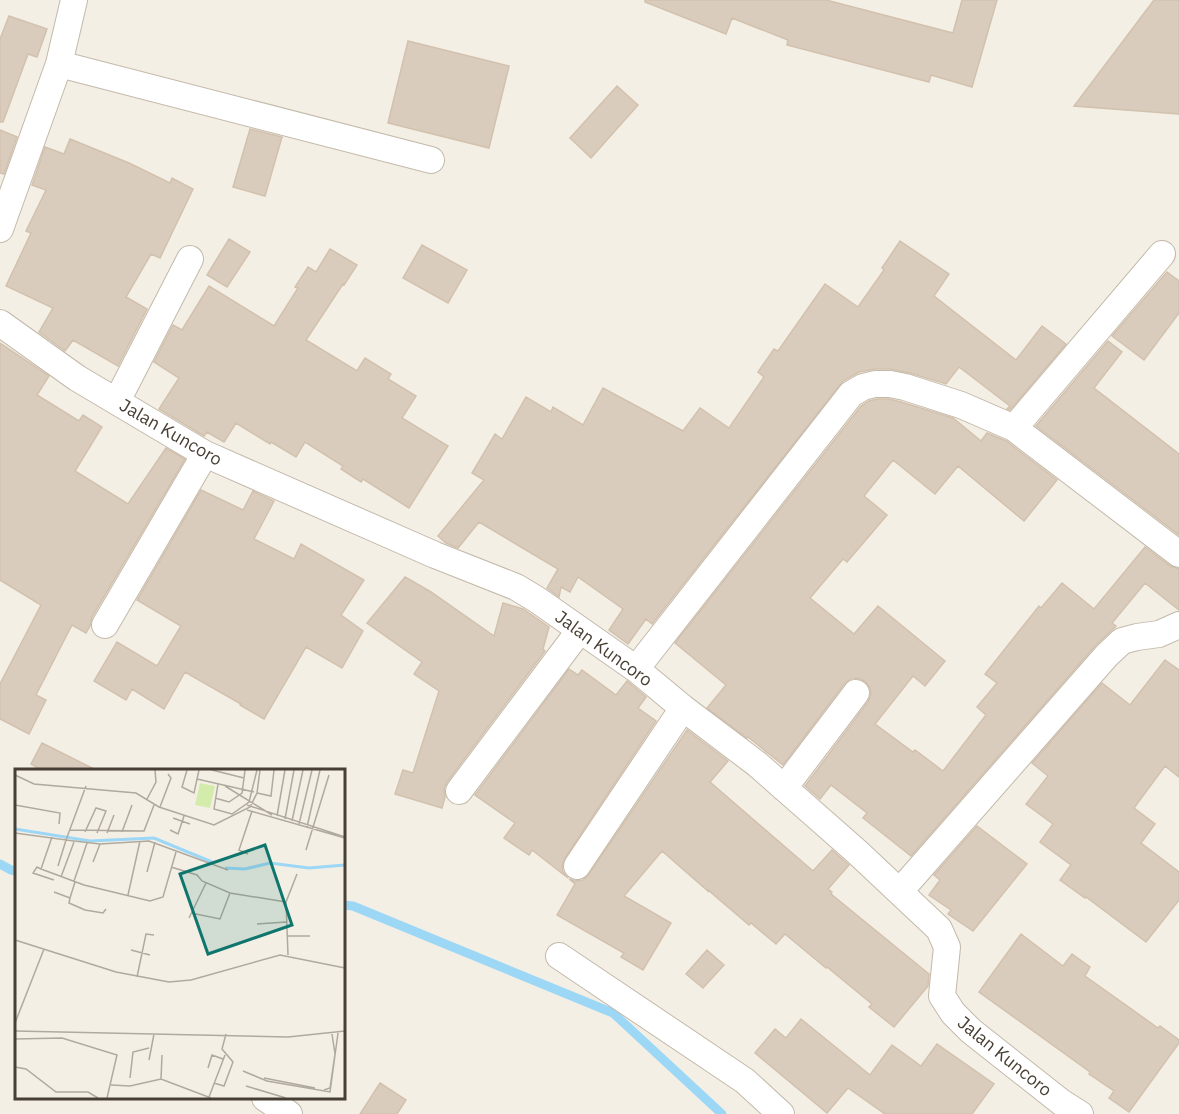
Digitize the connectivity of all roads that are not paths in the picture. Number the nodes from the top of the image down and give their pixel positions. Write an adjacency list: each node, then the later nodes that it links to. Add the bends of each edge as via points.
1 (74, 0): 2 (street)
2 (59, 64): 3 (street); 4 (street)
3 (431, 160)
4 (0, 229)
5 (1162, 254): 9 (street)
6 (190, 259): 8 (street)
7 (0, 323): 8 (street, Jalan Kuncoro, via 77,378)
8 (117, 401): 10 (street, Jalan Kuncoro)
9 (1014, 428): 11 (street); 15 (street, via 905,387 875,384 851,394)
10 (205, 454): 12 (street); 14 (street, Jalan Kuncoro, via 516,587)
11 (1179, 554)
12 (105, 625)
13 (1179, 625): 21 (street, via 1159,634 1122,641 1114,648)
14 (580, 630): 15 (street, Jalan Kuncoro); 19 (street)
15 (636, 669): 17 (street, Jalan Kuncoro)
16 (856, 693): 18 (street)
17 (682, 708): 18 (street, Jalan Kuncoro); 20 (street)
18 (784, 788): 21 (street, Jalan Kuncoro)
19 (459, 791)
20 (577, 866)
21 (900, 891): 26 (street, Jalan Kuncoro, via 939,929 947,947 942,996 953,1013)
22 (559, 956): 25 (street, via 745,1081)
23 (266, 1099): 24 (street)
24 (289, 1114)
25 (781, 1114)
26 (1080, 1114)

